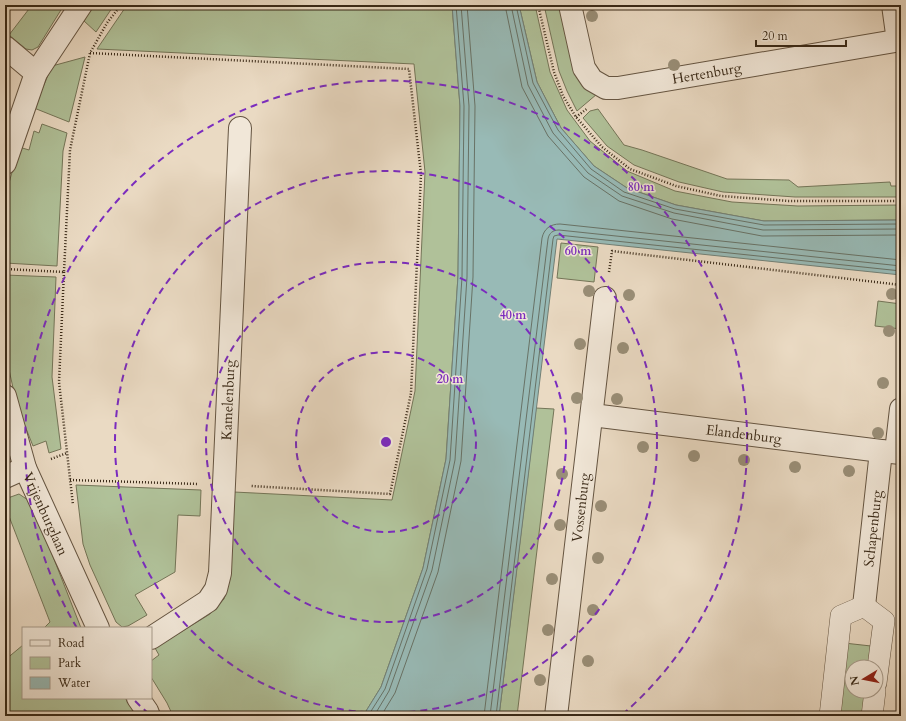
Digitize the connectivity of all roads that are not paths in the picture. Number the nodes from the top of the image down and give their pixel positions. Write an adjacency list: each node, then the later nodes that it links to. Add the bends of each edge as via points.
1 (81, 5): 6 (street)
2 (570, 5): 4 (street, Hertenburg, via 584,68 592,80 606,88)
3 (893, 5): 4 (street)
4 (899, 41)
5 (5, 47): 6 (street)
6 (36, 73): 8 (street)
7 (240, 128): 18 (street, Kamelenburg, via 220,573 216,589 208,601)
8 (5, 163)
9 (605, 298): 12 (street, Vossenburg)
10 (5, 396): 14 (street, Vrijenburglaan)
11 (901, 409): 13 (street)
12 (592, 415): 13 (street, Elandenburg); 23 (street, Vossenburg)
13 (893, 452): 16 (street, Schapenburg)
14 (26, 468): 15 (street); 17 (street, Vrijenburglaan)
15 (5, 477)
16 (864, 606): 19 (street, via 884,620); 24 (street, via 841,616)
17 (98, 627)
18 (152, 637)
19 (879, 659)
20 (139, 699): 22 (street)
21 (874, 699): 25 (street)
22 (149, 716)
23 (556, 716)
24 (830, 716)
25 (872, 716)

